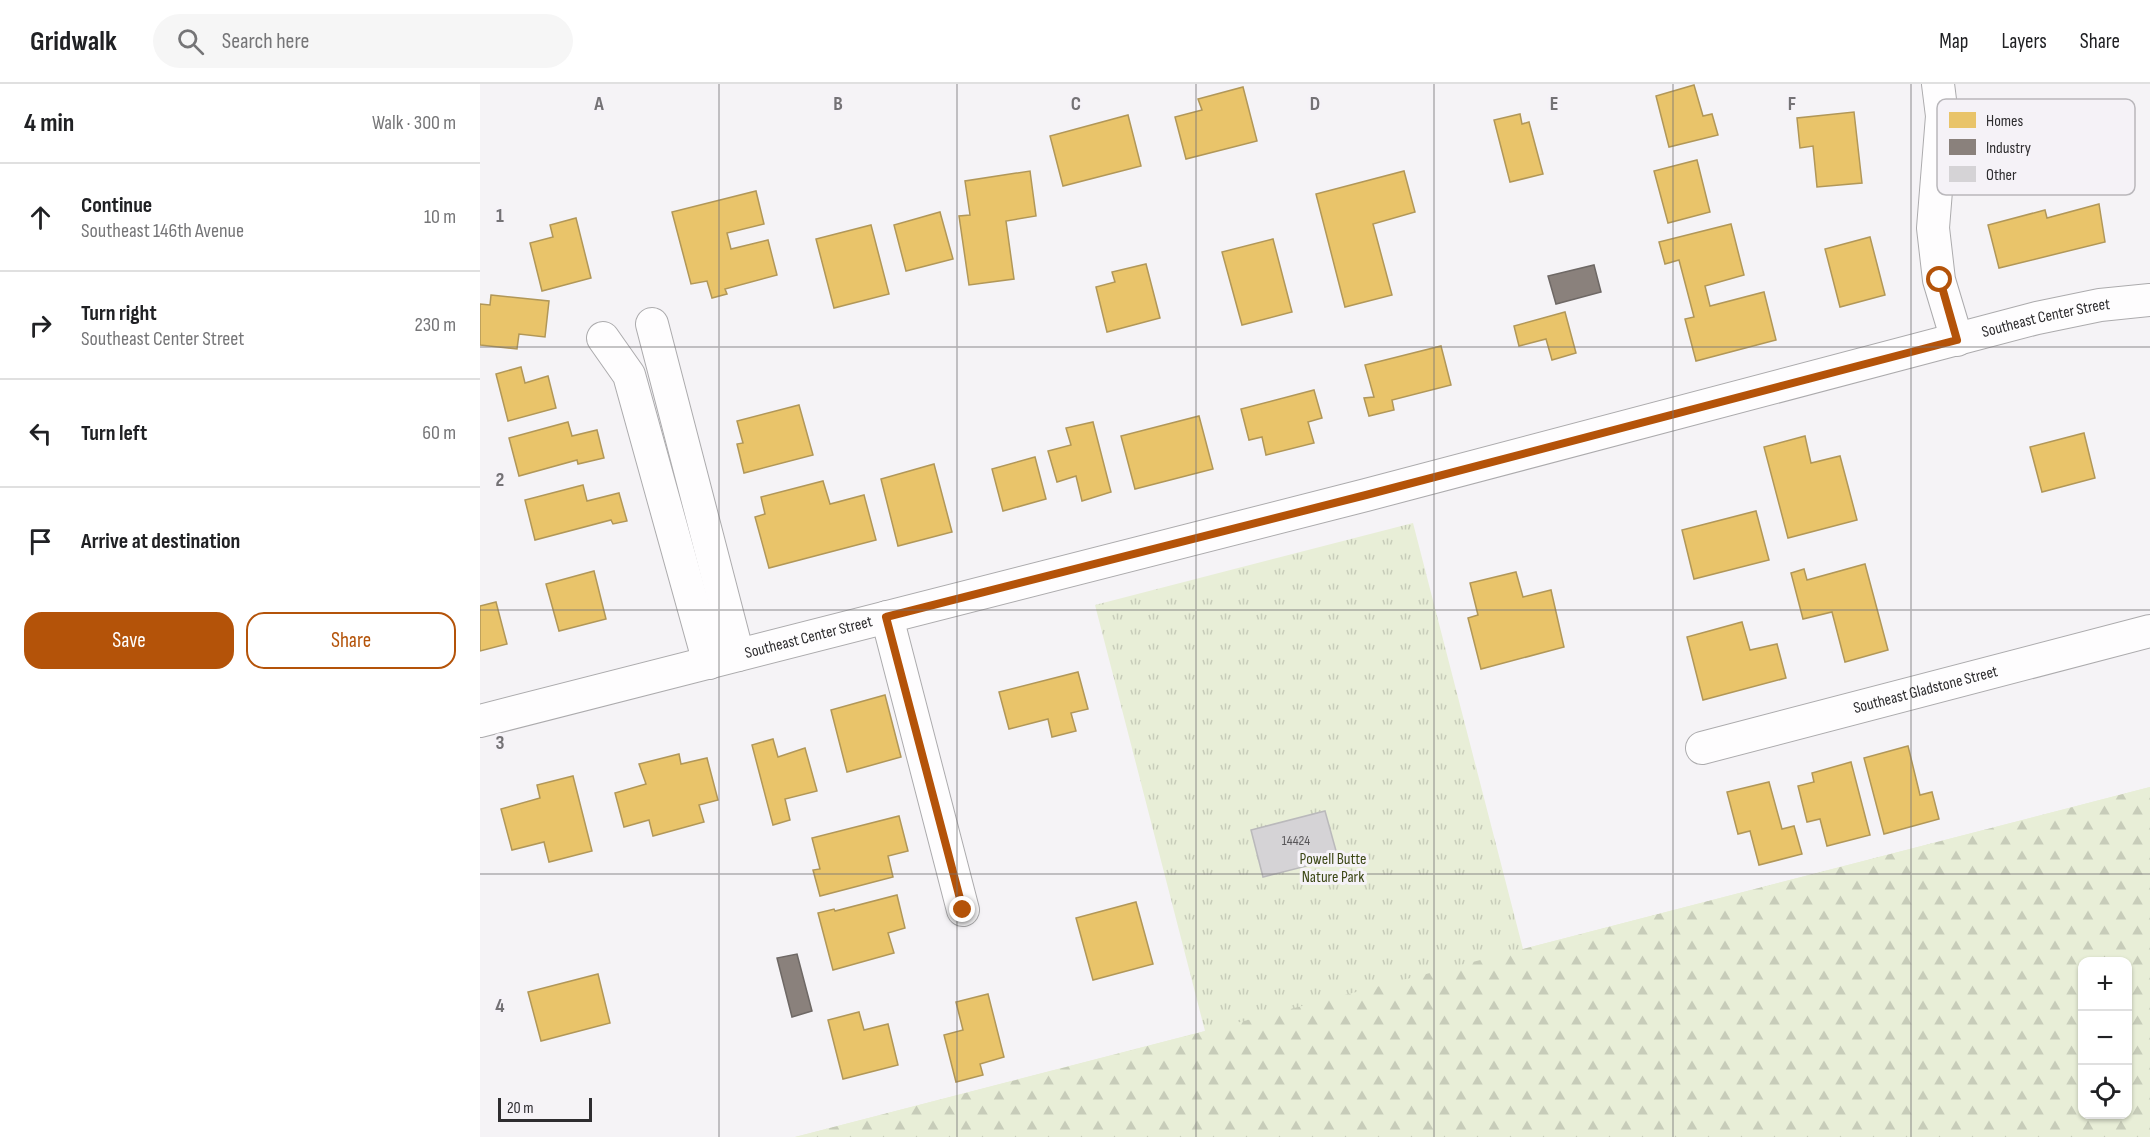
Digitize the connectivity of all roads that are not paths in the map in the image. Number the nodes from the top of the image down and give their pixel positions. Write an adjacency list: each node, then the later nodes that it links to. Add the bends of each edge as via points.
1 (1938, 84): 2 (street)
2 (1940, 99)
3 (1937, 178): 7 (street, via 1933,228 1940,280)
4 (2150, 300): 7 (street, Southeast Center Street, via 2100,305)
5 (652, 324): 10 (street)
6 (603, 338): 10 (street, via 629,375)
7 (1957, 340): 8 (street, Southeast Center Street)
8 (886, 617): 10 (street, Southeast Center Street); 13 (street)
9 (2150, 631): 12 (street, Southeast Gladstone Street)
10 (723, 659): 11 (street, Southeast Center Street)
11 (480, 721)
12 (1701, 748)
13 (963, 910)

